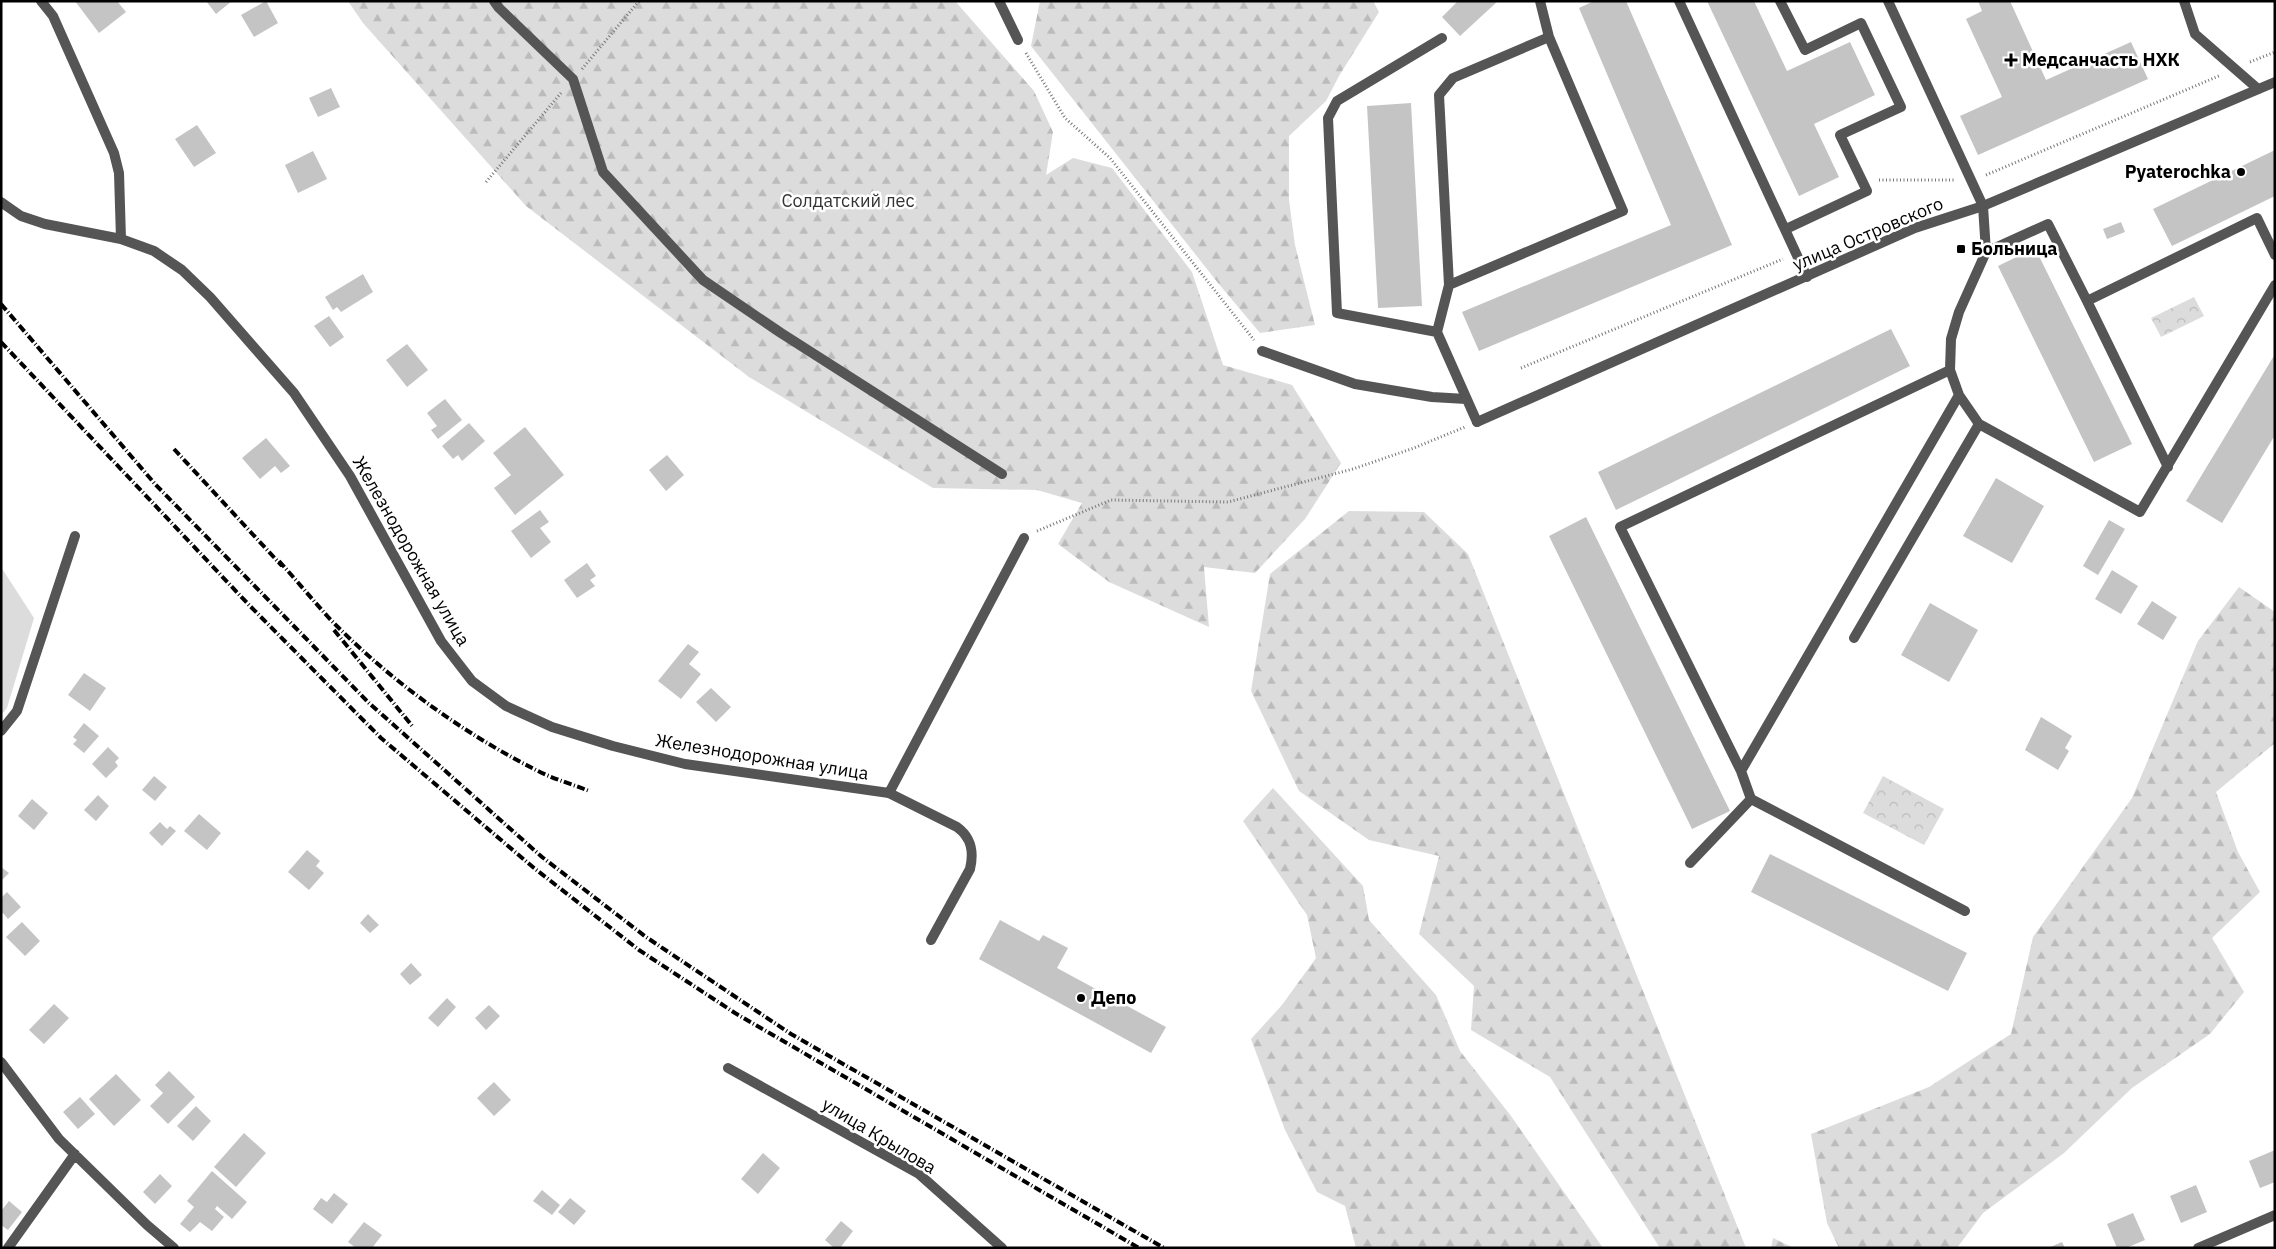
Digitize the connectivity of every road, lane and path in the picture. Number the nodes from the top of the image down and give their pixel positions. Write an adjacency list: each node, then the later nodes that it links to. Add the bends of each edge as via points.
1 (41, 1): 21 (street, via 53,16 114,154 119,173)
2 (494, 1): 38 (street, via 573,79 603,172 703,280)
3 (999, 1): 11 (street)
4 (1540, 1): 9 (street)
5 (1679, 1): 20 (street)
6 (1780, 1): 16 (street, via 1805,50 1861,23 1901,107 1840,136)
7 (1888, 1): 17 (street)
8 (2184, 1): 13 (street, via 2195,34)
9 (1549, 37): 26 (street, via 1453,78 1439,95); 26 (street, via 1624,211)
10 (1442, 38): 29 (street, via 1337,101 1328,118 1337,313)
11 (1018, 40): 30 (path, via 1065,118 1110,158)
12 (2275, 52): 13 (path)
13 (2235, 69): 15 (street); 17 (path)
14 (2275, 82): 15 (street, улица Островского)
15 (2258, 89): 19 (street, улица Островского)
16 (1862, 180): 17 (path); 20 (street, via 1868,191)
17 (1972, 180): 19 (street)
18 (1, 202): 21 (street, Железнодорожная улица, via 21,216 45,224)
19 (1983, 206): 22 (street); 25 (street, улица Островского, via 1915,228)
20 (1786, 229): 23 (street)
21 (121, 239): 44 (street, Железнодорожная улица, via 154,251 182,270 210,297 294,394 350,476 441,641 472,681 506,706 560,730 685,764)
22 (1986, 252): 28 (street, via 2048,224); 32 (street, via 1956,321 1951,339)
23 (1797, 253): 25 (street); 31 (path)
24 (2275, 255): 28 (street, via 2257,218)
25 (1807, 277): 35 (street, улица Островского)
26 (1449, 285): 29 (street)
27 (2275, 285): 37 (street)
28 (2087, 301): 37 (street)
29 (1437, 332): 34 (street)
30 (1262, 350): 34 (street, via 1355,384 1432,397)
31 (1520, 368)
32 (1950, 370): 33 (street); 43 (street, via 1620,527)
33 (1959, 395): 36 (street); 43 (street)
34 (1466, 399): 35 (street)
35 (1477, 422): 40 (path, via 1353,469 1228,502 1111,500 1053,522)
36 (1979, 424): 37 (street, via 2140,512); 41 (street)
37 (2168, 467)
38 (1002, 474)
39 (75, 536): 42 (street, via 17,711)
40 (1024, 538): 44 (street)
41 (1854, 638)
42 (1, 731)
43 (1741, 771): 45 (street)
44 (889, 793): 48 (street, Железнодорожная улица, via 957,827 970,844 970,869)
45 (1751, 799): 46 (street); 47 (street)
46 (1690, 864)
47 (1965, 911)
48 (931, 940)
49 (1, 1062): 51 (street)
50 (728, 1068): 55 (street, улица Крылова, via 919,1174)
51 (74, 1154): 53 (street); 54 (street)
52 (2275, 1215): 56 (street)
53 (8, 1248)
54 (174, 1248)
55 (1002, 1248)
56 (2198, 1248)

